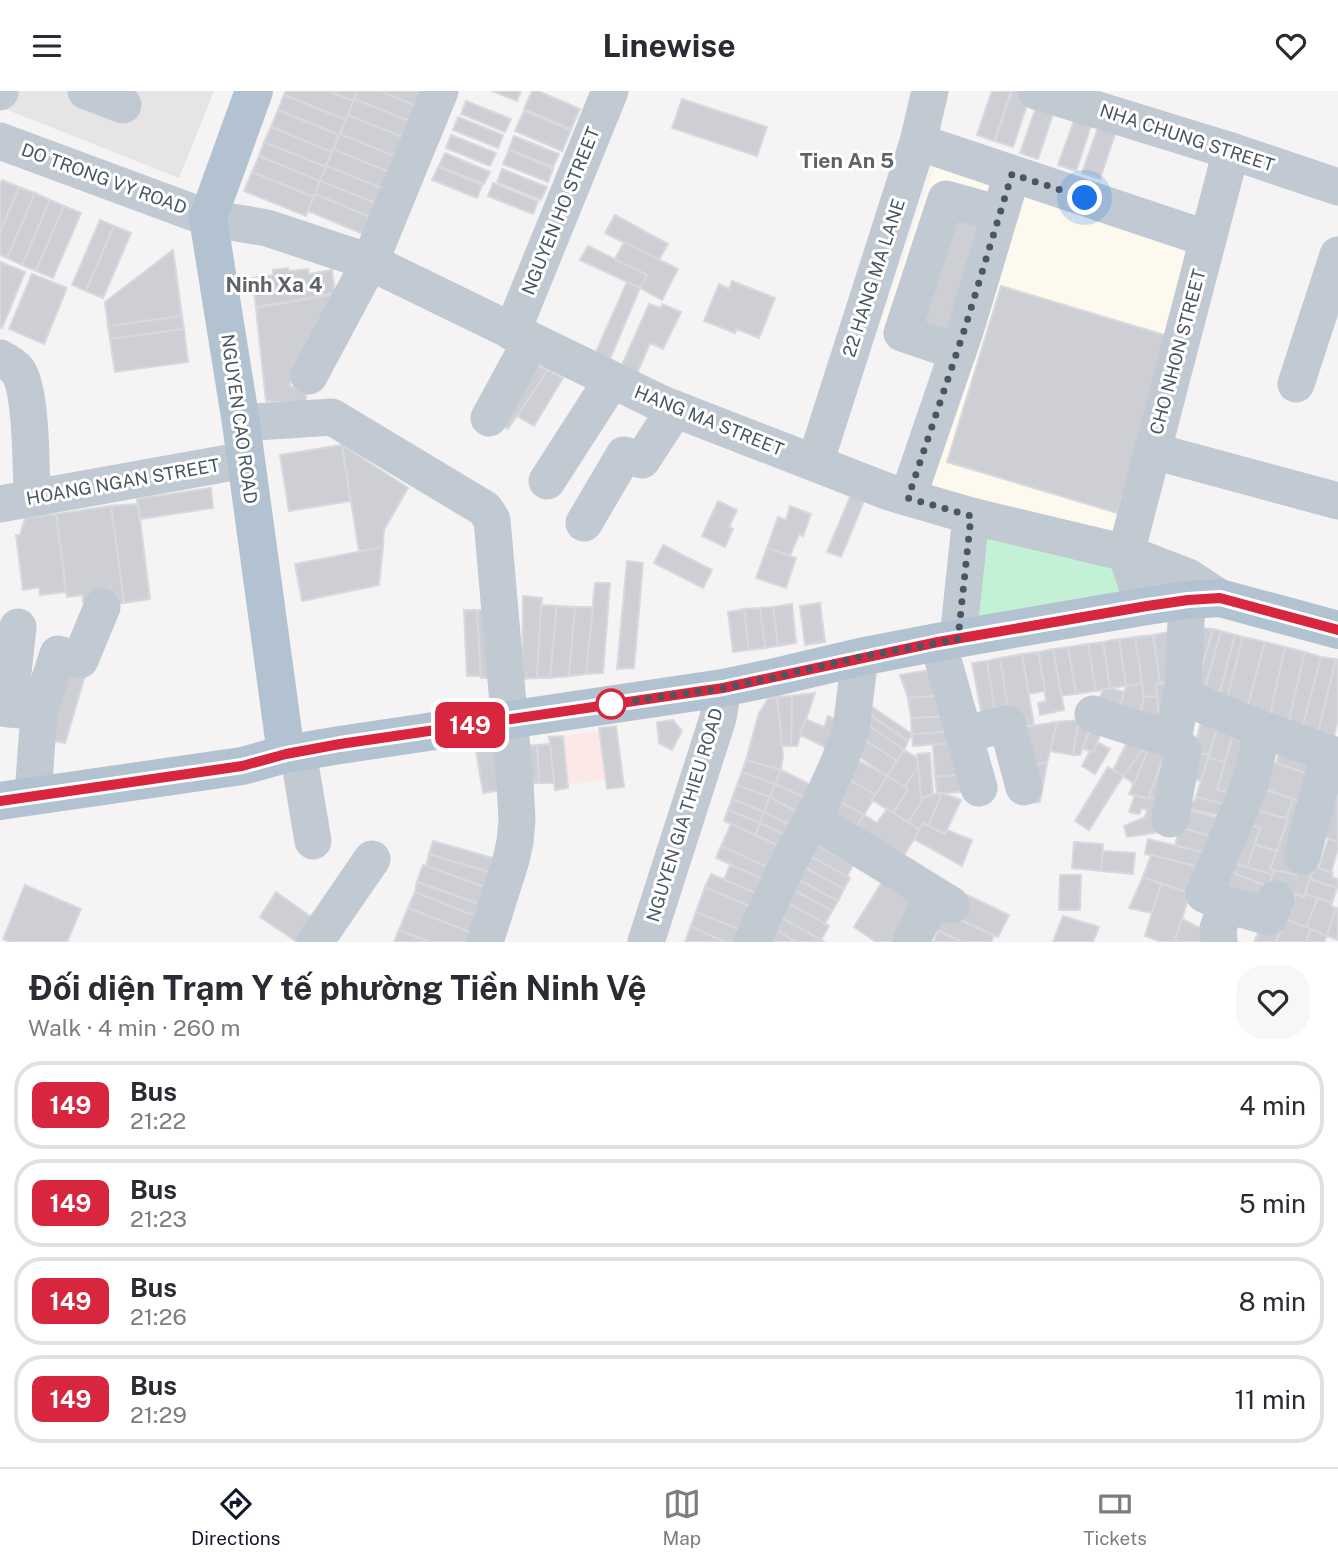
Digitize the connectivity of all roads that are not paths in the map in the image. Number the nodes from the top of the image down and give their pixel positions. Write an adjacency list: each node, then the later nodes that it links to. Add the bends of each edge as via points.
1 (86, 91): 7 (street)
2 (254, 91): 14 (main road, NGUYEN CAO ROAD)
3 (440, 91): 17 (street)
4 (610, 91): 18 (street, NGUYEN HO STREET)
5 (930, 91): 9 (street, 22 HANG MA LANE)
6 (1036, 91): 10 (street, NHA CHUNG STREET)
7 (123, 105)
8 (0, 141): 14 (street, DO TRONG VY ROAD)
9 (918, 142): 11 (street); 28 (street, 22 HANG MA LANE)
10 (1231, 151): 12 (street, NHA CHUNG STREET); 15 (street, CHO NHON STREET)
11 (1012, 174): 13 (street); 15 (street)
12 (1338, 187)
13 (1000, 214): 19 (street); 19 (street, via 946,199 902,333)
14 (208, 218): 17 (street, HANG MA STREET, via 267,228); 26 (main road, NGUYEN CAO ROAD)
15 (1208, 239): 27 (street, CHO NHON STREET)
16 (1338, 255): 23 (street)
17 (370, 262): 18 (street, HANG MA STREET); 21 (street)
18 (521, 336): 22 (street, HANG MA STREET); 25 (street, NGUYEN HO STREET)
19 (958, 352): 30 (street)
20 (0, 358): 31 (street, via 18,370 27,405)
21 (309, 376)
22 (612, 380): 24 (street, HANG MA STREET); 29 (street)
23 (1296, 384)
24 (675, 409): 28 (street, HANG MA STREET); 34 (street, via 642,460 624,455)
25 (489, 418)
26 (243, 442): 31 (street, HOANG NGAN STREET); 47 (street, HOANG NGAN STREET, via 332,417 485,509 492,520); 51 (main road, NGUYEN CAO ROAD)
27 (1153, 451): 32 (street); 35 (street, CHO NHON STREET)
28 (815, 463): 30 (street, HANG MA STREET)
29 (547, 481)
30 (908, 498): 33 (street, HANG MA STREET)
31 (16, 501)
32 (1338, 501)
33 (971, 516): 35 (street, HANG MA STREET); 41 (street)
34 (584, 523)
35 (1126, 554): 36 (street, HANG MA STREET, via 1188,577); 37 (street)
36 (1204, 599): 37 (main road); 40 (main road); 44 (street)
37 (1147, 606): 41 (main road)
38 (102, 607): 45 (street, via 80,660 58,654)
39 (18, 627): 45 (street)
40 (1338, 630)
41 (948, 641): 42 (main road); 49 (street)
42 (860, 657): 43 (main road); 55 (street, via 851,729)
43 (723, 688): 47 (main road); 64 (street, NGUYEN GIA THIEU ROAD, via 718,718)
44 (1181, 696): 48 (street); 50 (street)
45 (16, 709): 54 (street)
46 (1093, 713): 50 (street)
47 (510, 719): 51 (main road); 63 (street, HOANG NGAN STREET, via 515,842)
48 (1263, 730): 58 (street, via 1329,753); 60 (street)
49 (965, 734): 52 (street, via 1007,724); 53 (street)
50 (1173, 740): 56 (street, via 1182,751)
51 (292, 753): 54 (main road, via 242,766); 57 (street)
52 (1024, 787)
53 (979, 788)
54 (17, 798)
55 (811, 819): 65 (street); 66 (street, via 942,900)
56 (1170, 819)
57 (313, 841)
58 (1302, 856)
59 (372, 859): 62 (street)
60 (1215, 899): 61 (street, via 1269,917); 67 (street)
61 (1276, 899)
62 (315, 942)
63 (485, 942)
64 (646, 942)
65 (752, 942)
66 (911, 942)
67 (1219, 942)

